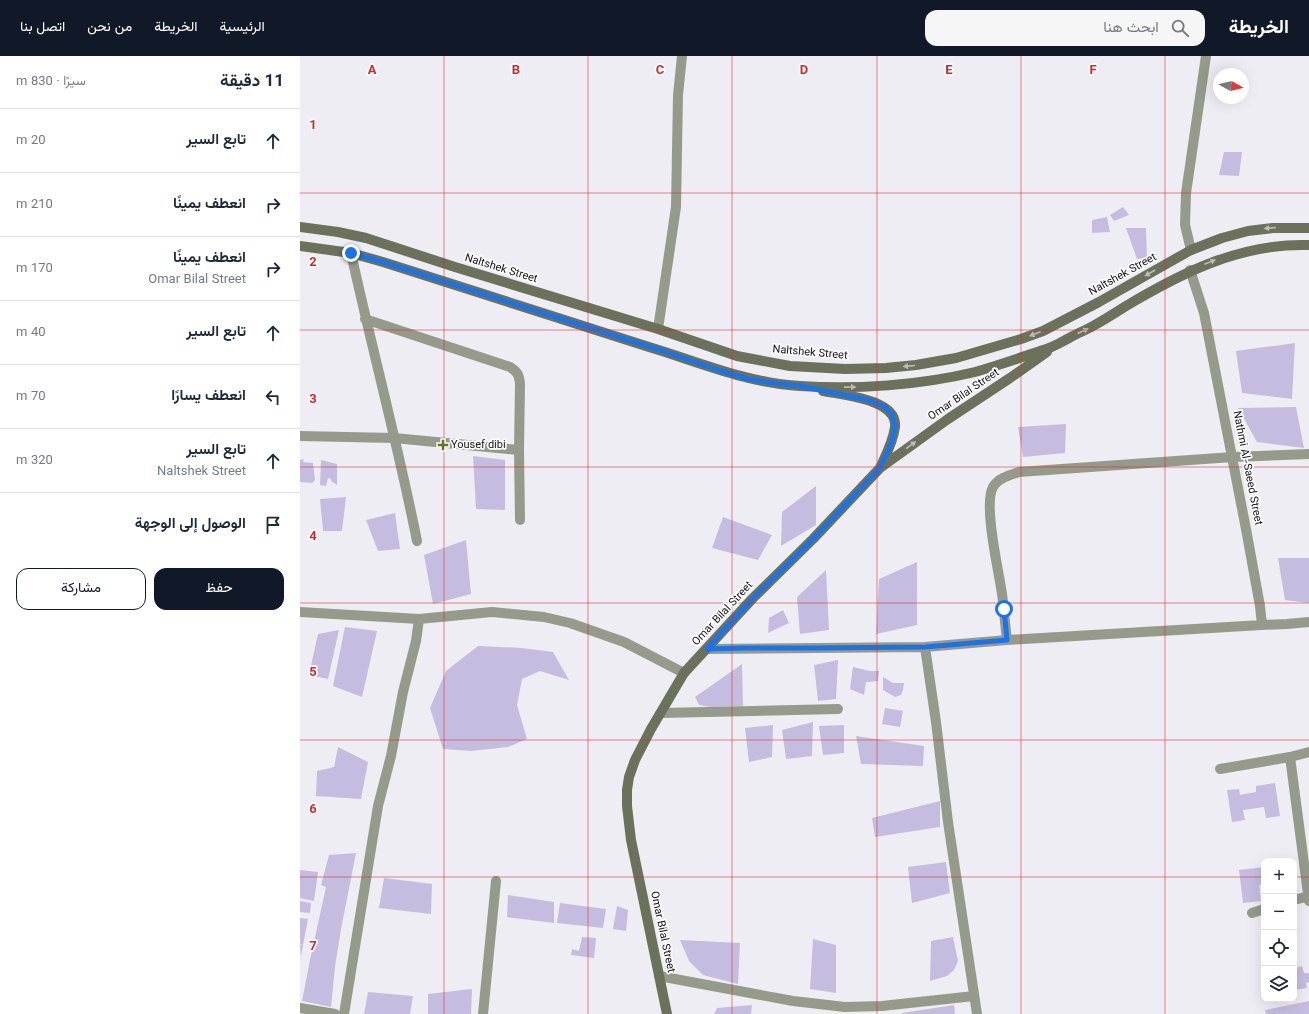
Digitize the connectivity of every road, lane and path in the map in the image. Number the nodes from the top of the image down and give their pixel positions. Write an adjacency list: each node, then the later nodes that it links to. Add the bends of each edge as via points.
1 (682, 56): 11 (street, via 678,95 676,207)
2 (1206, 56): 7 (street, via 1184,211)
3 (300, 227): 11 (main road, Naltshek Street, via 366,238)
4 (1309, 228): 7 (main road, Naltshek Street, one-way to 7, via 1248,231)
5 (1309, 245): 9 (main road, one-way to 5, via 1249,251)
6 (300, 246): 8 (main road)
7 (1191, 250): 11 (main road, Naltshek Street, one-way to 11, via 1043,331 973,354 916,365 845,369 790,366 738,356)
8 (351, 253): 10 (street); 13 (main road, via 748,379)
9 (1190, 270): 12 (main road, one-way to 9); 18 (street, Nathmi Al-Saeed Street, via 1204,313)
10 (365, 319): 15 (street); 16 (street, via 516,370 520,384)
11 (658, 329)
12 (1057, 345): 13 (main road, one-way to 12, via 862,387 942,378 975,372); 19 (main road, Omar Bilal Street, one-way to 12)
13 (800, 386): 19 (main road, via 868,400 885,407 892,414 895,426 892,442)
14 (300, 436): 15 (street)
15 (394, 438): 16 (street); 21 (street)
16 (519, 450): 20 (street)
17 (1309, 454): 18 (street)
18 (1233, 457): 25 (street, Nathmi Al-Saeed Street); 26 (street, via 1019,472 998,480 993,487 989,506)
19 (880, 468): 28 (main road, Omar Bilal Street)
20 (520, 520)
21 (417, 541)
22 (300, 612): 23 (street)
23 (419, 620): 29 (street, via 492,612 544,617 618,640); 44 (street, via 378,806)
24 (1309, 622): 25 (street)
25 (1262, 625): 26 (street)
26 (1007, 640): 27 (street)
27 (925, 647): 28 (street); 41 (street)
28 (707, 649): 29 (main road, Omar Bilal Street)
29 (684, 674): 31 (main road, Omar Bilal Street)
30 (838, 709): 31 (street)
31 (661, 713): 40 (main road, Omar Bilal Street, via 635,760 627,790 631,840)
32 (1309, 752): 33 (street)
33 (1290, 757): 34 (street); 36 (street)
34 (1220, 769)
35 (496, 881): 45 (street)
36 (1309, 898): 37 (street)
37 (1297, 900)
38 (1261, 910): 39 (street)
39 (1252, 913)
40 (659, 976): 41 (street, via 793,1001 845,1007 882,1006); 46 (main road, Omar Bilal Street)
41 (974, 996): 47 (street)
42 (300, 1008): 43 (street)
43 (335, 1014)
44 (344, 1014)
45 (482, 1014)
46 (667, 1014)
47 (977, 1014)

